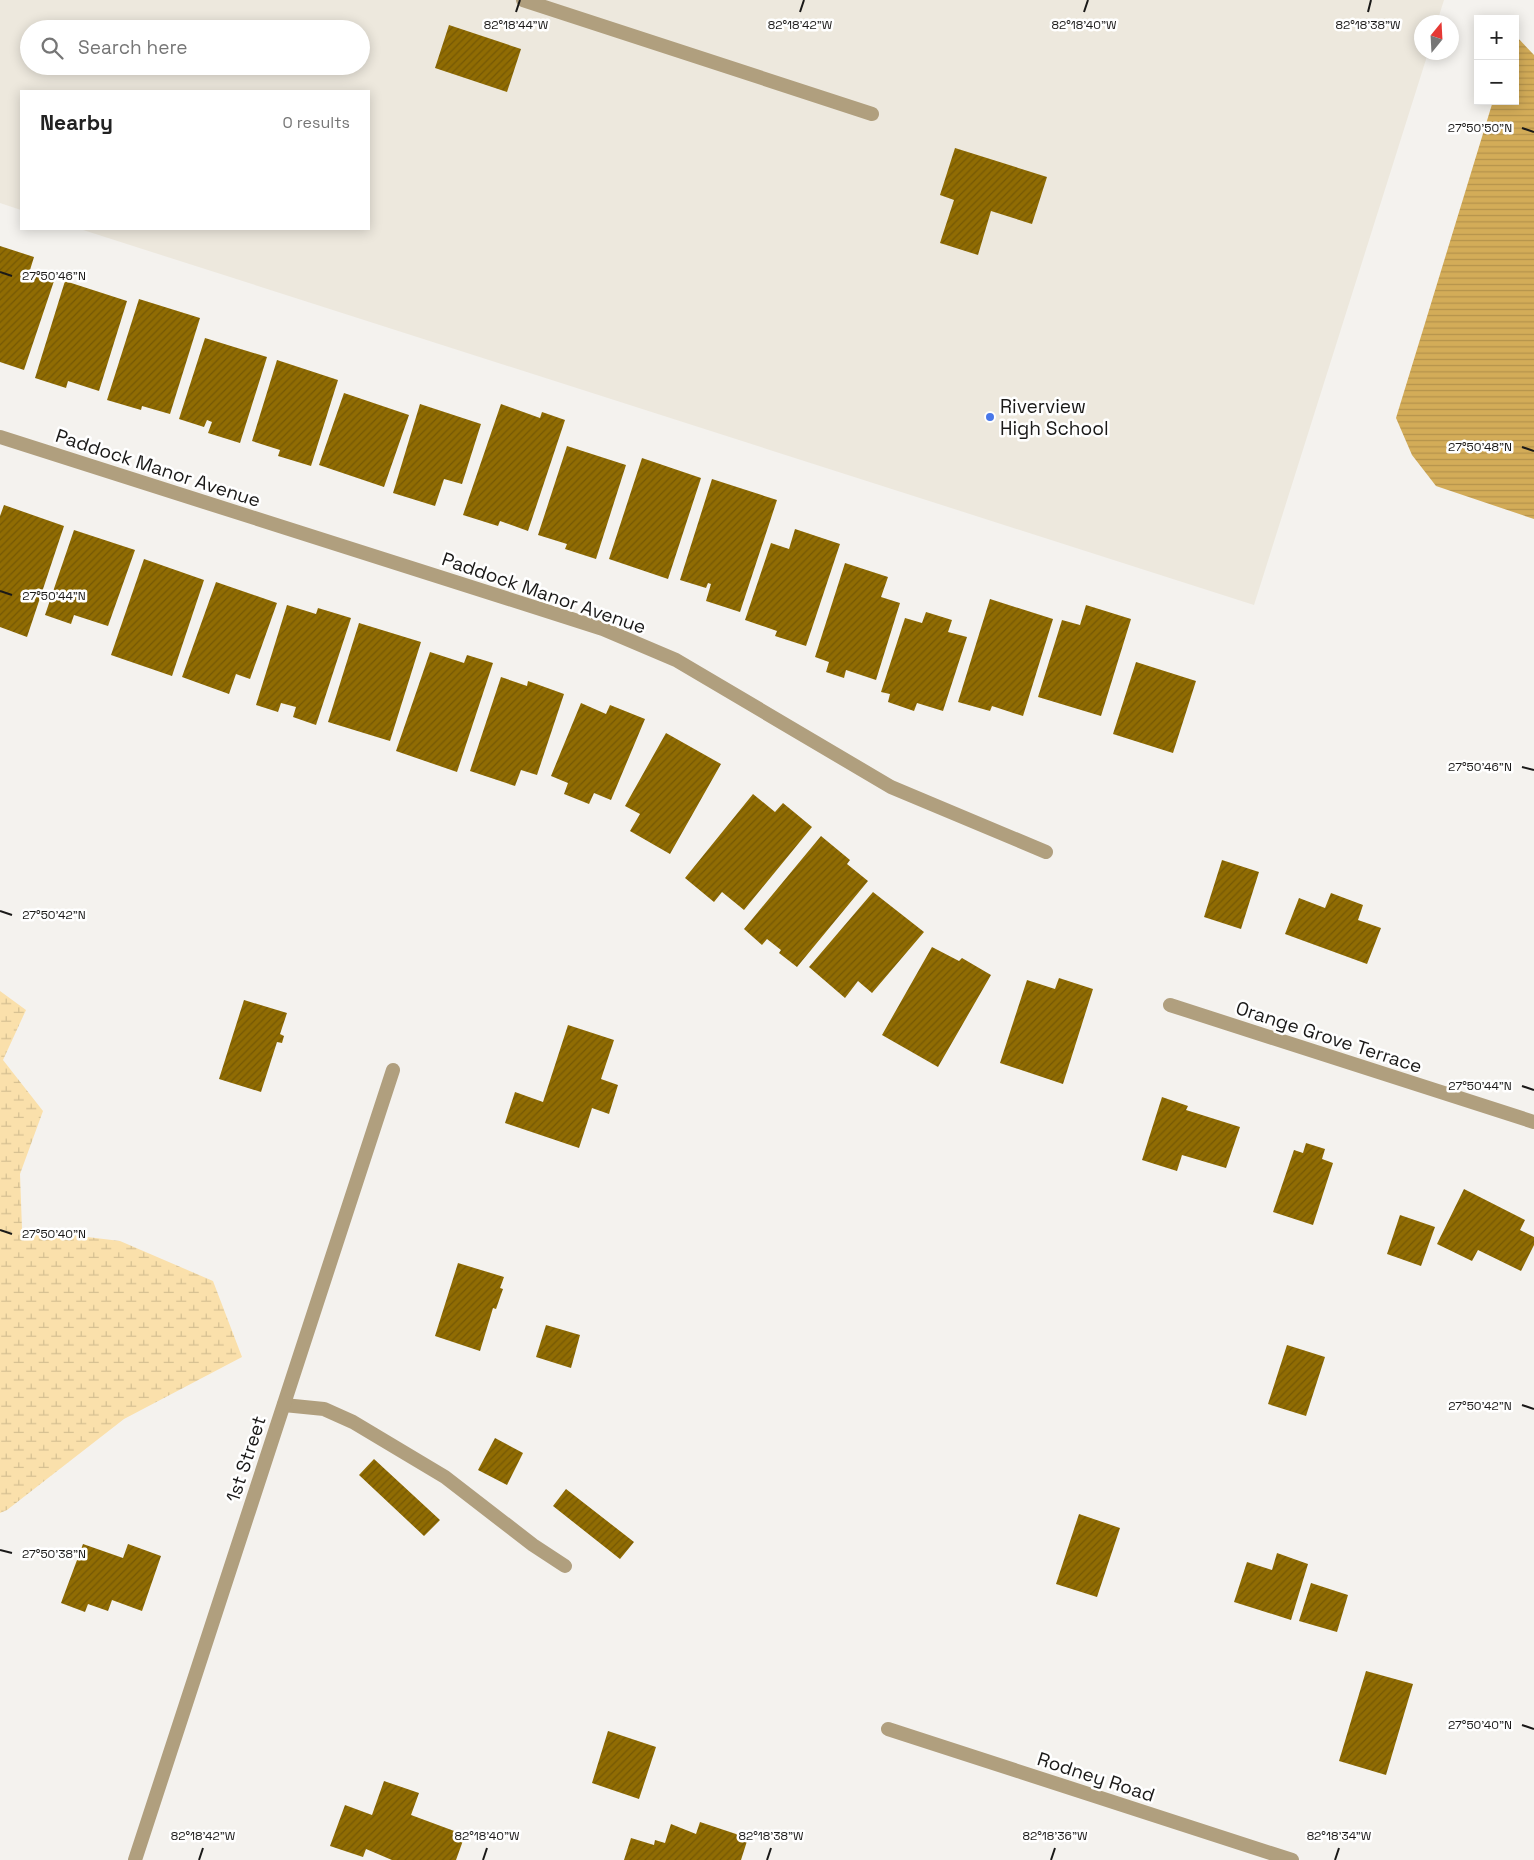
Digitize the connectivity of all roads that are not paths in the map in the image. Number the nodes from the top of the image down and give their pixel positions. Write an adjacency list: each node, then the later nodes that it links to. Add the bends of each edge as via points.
1 (523, 0): 2 (street)
2 (872, 114)
3 (0, 437): 4 (street, Paddock Manor Avenue, via 603,629 676,660 891,787)
4 (1046, 852)
5 (1170, 1005): 7 (street, Orange Grove Terrace)
6 (393, 1070): 8 (street, 1st Street)
7 (1534, 1122)
8 (284, 1405): 9 (street, via 324,1409 353,1422 445,1477 532,1545); 11 (street, 1st Street)
9 (565, 1566)
10 (888, 1729): 12 (street, Rodney Road)
11 (135, 1860)
12 (1292, 1860)

